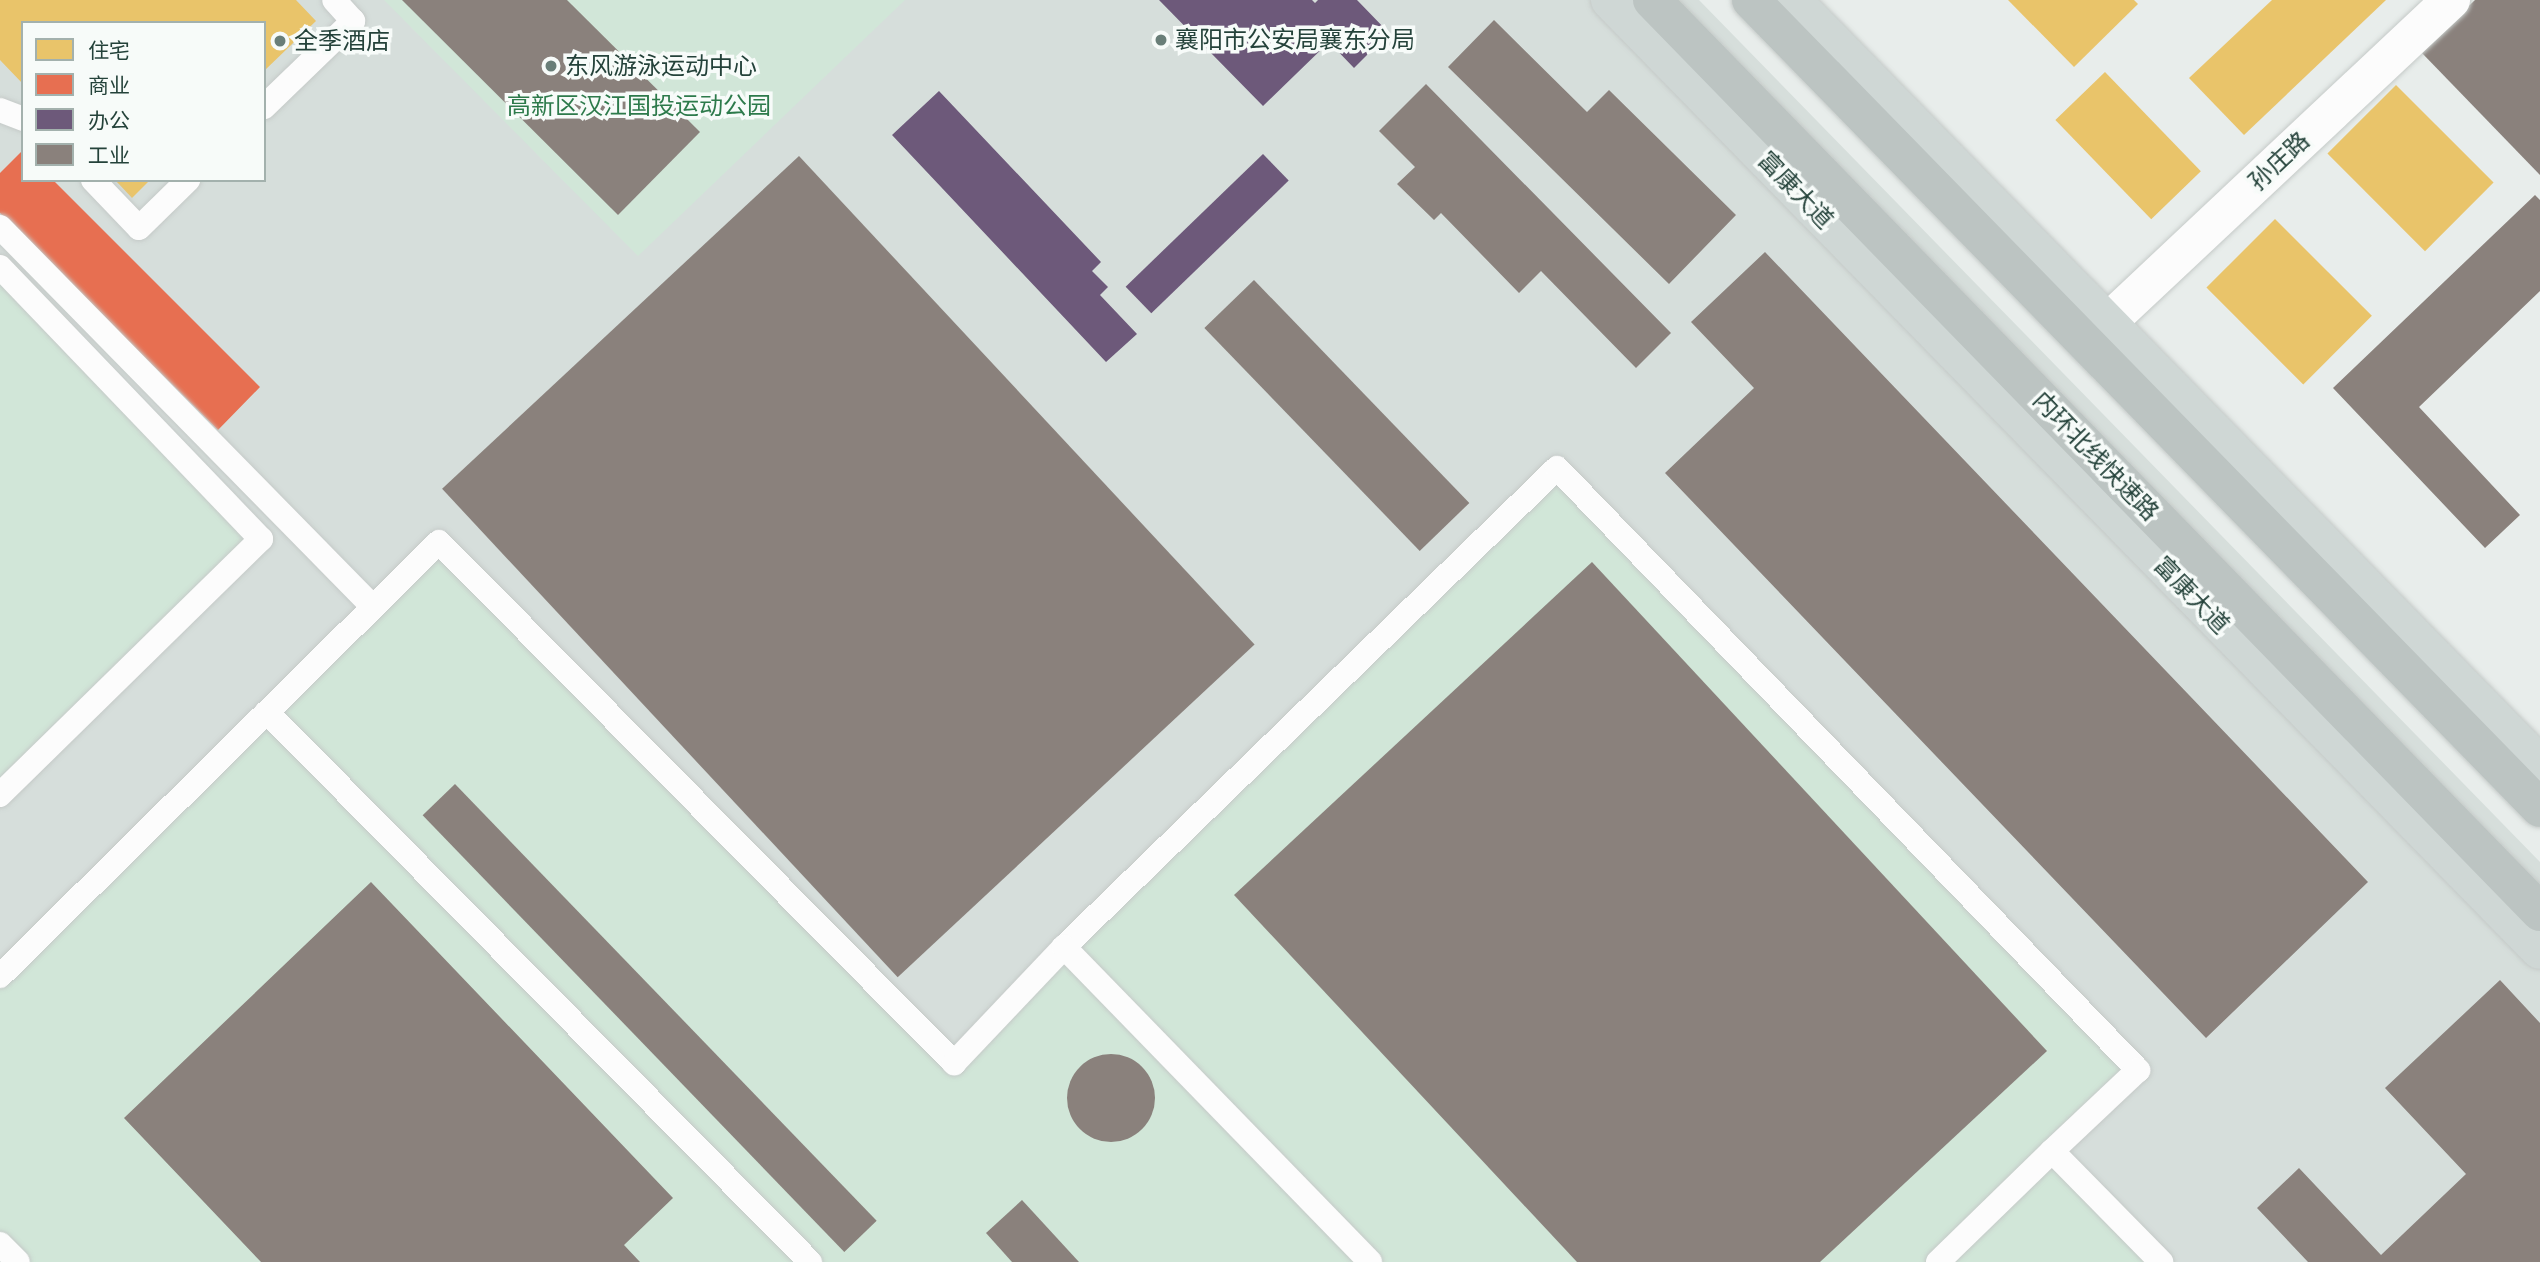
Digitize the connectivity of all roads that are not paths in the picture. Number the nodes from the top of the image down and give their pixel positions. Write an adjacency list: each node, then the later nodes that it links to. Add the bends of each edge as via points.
1 (334, 0): 7 (lane, via 353,21)
2 (1609, 0): 22 (main road, 富康大道)
3 (1652, 0): 20 (highway, 内环北线快速路)
4 (1751, 0): 19 (highway)
5 (1793, 0): 14 (main road)
6 (2451, 0): 14 (street, 孙庄路)
7 (266, 105)
8 (0, 110): 9 (lane)
9 (21, 118)
10 (95, 182): 11 (lane, via 139,228)
11 (186, 182)
12 (0, 227): 15 (lane)
13 (0, 267): 18 (lane, via 261,539)
14 (2107, 323): 17 (main road)
15 (373, 607): 16 (lane); 21 (lane, via 439,542 954,1063)
16 (267, 712): 23 (lane); 27 (lane)
17 (2540, 765)
18 (0, 795)
19 (2540, 808)
20 (2540, 912)
21 (1064, 947): 24 (lane, via 1557,468 2138,1069); 28 (lane)
22 (2540, 950)
23 (0, 976)
24 (2052, 1151): 29 (lane); 30 (lane)
25 (0, 1244): 26 (lane)
26 (18, 1262)
27 (810, 1262)
28 (1370, 1262)
29 (1938, 1262)
30 (2161, 1262)

